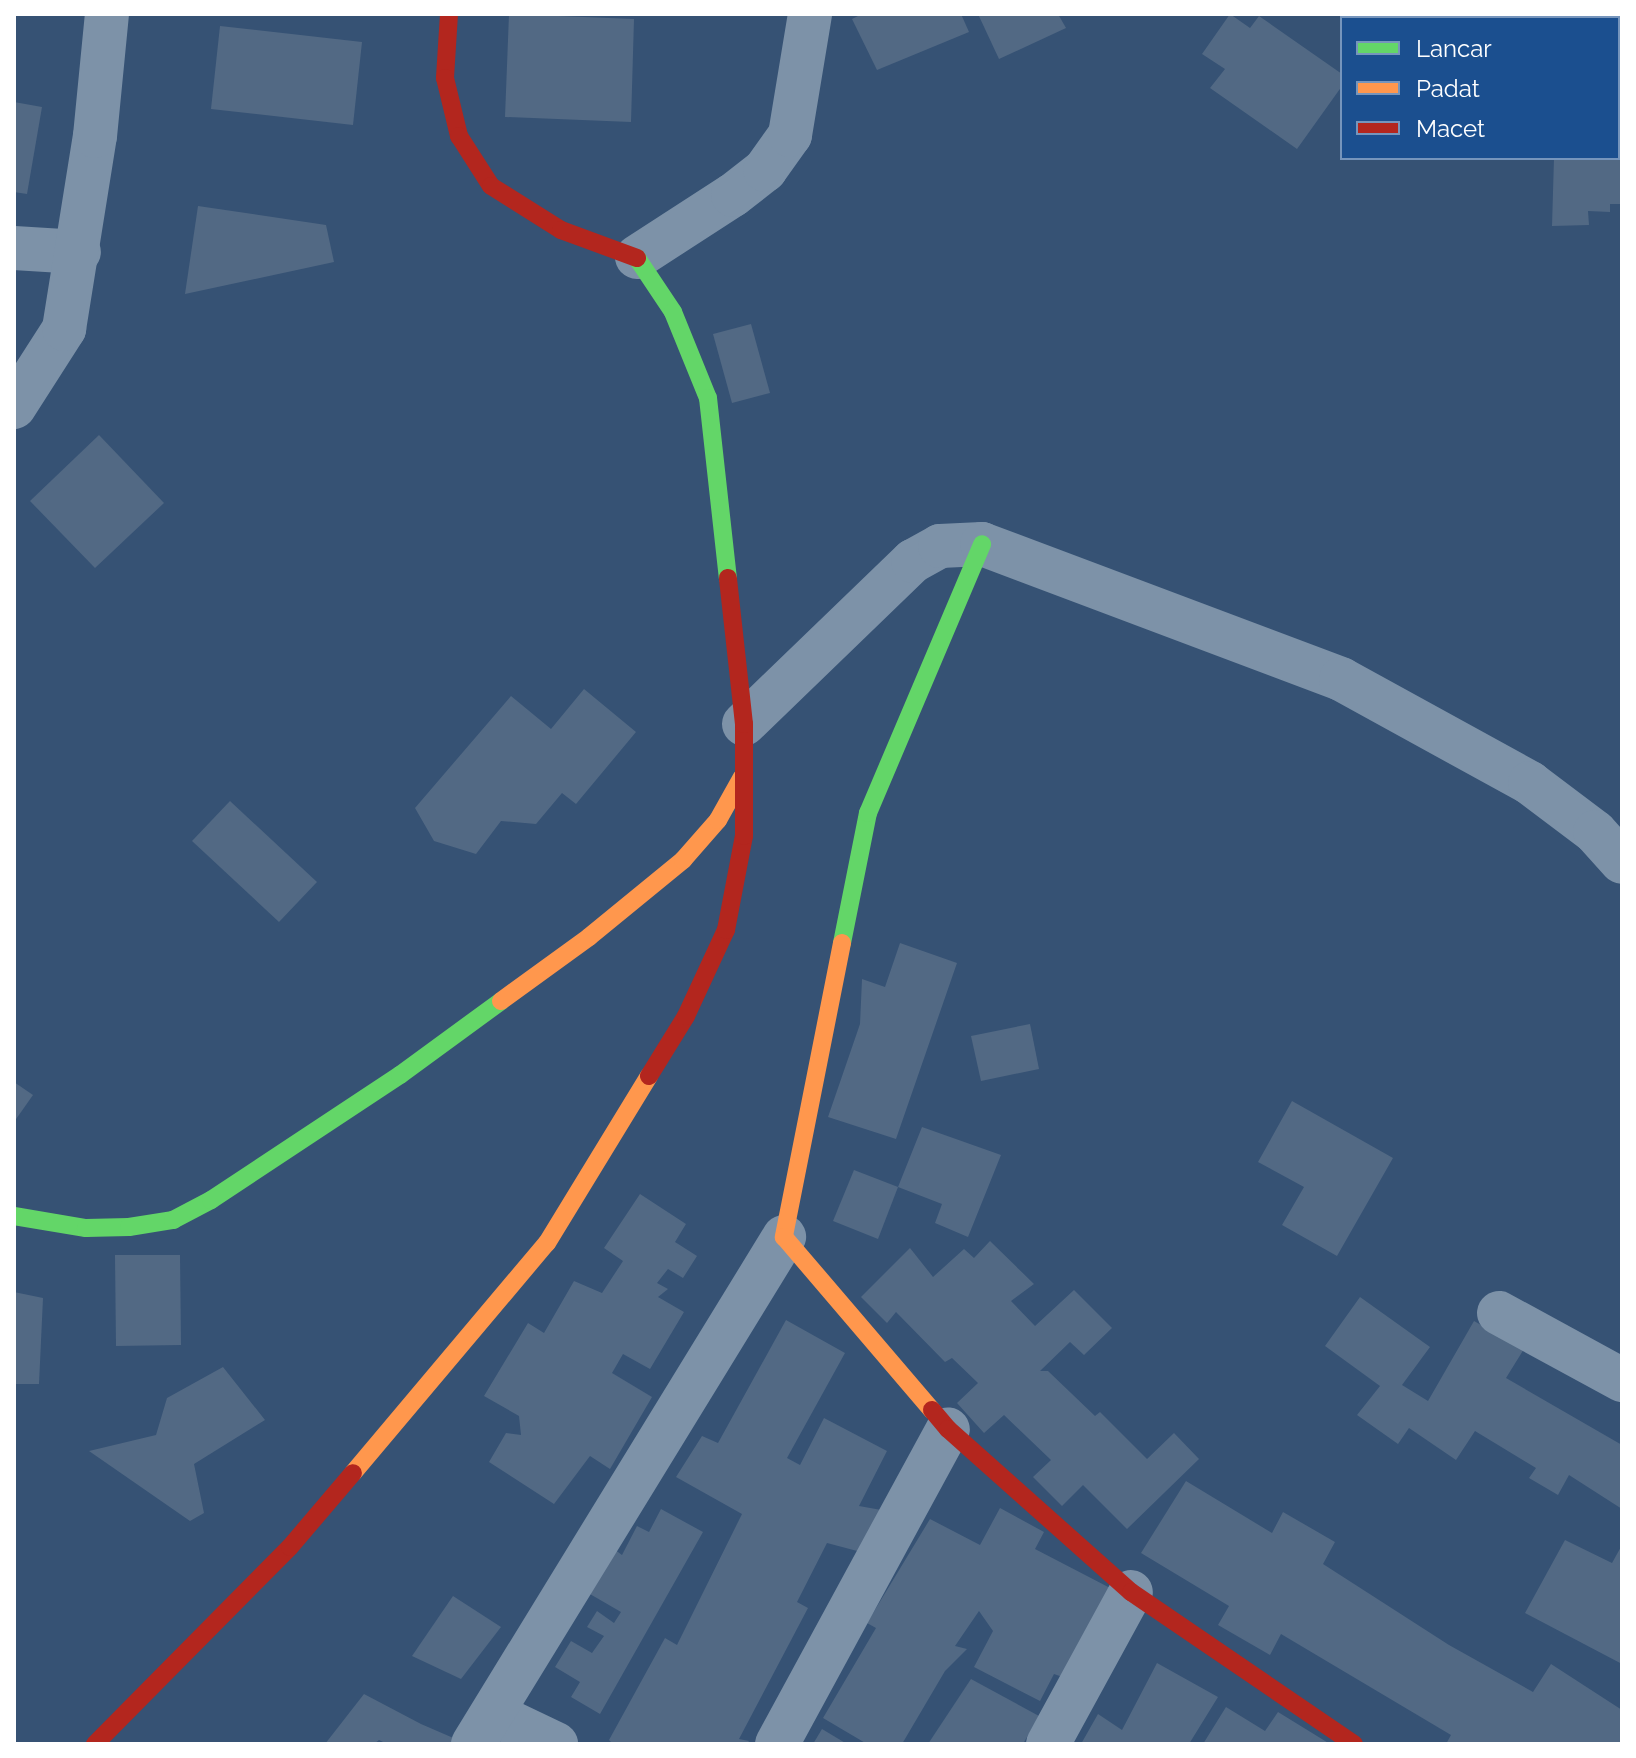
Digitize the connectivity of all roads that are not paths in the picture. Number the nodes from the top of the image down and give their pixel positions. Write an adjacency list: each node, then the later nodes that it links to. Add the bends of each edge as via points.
1 (107, 14): 5 (street)
2 (449, 14): 6 (street, via 445,78 459,136 491,186 561,230)
3 (810, 14): 6 (street, via 790,135 765,170)
4 (14, 248): 5 (street)
5 (79, 252): 7 (street, via 64,329)
6 (637, 257): 9 (street, via 673,312 708,398)
7 (14, 407)
8 (982, 544): 9 (street, via 940,546 913,561); 11 (street, via 1341,679 1530,783 1595,832); 13 (street, via 868,813)
9 (744, 724): 10 (street)
10 (742, 777): 12 (street, via 718,820 683,860 589,937 400,1075 211,1200 173,1220 129,1227 86,1228); 19 (street, via 744,836 726,930 686,1016 547,1243 290,1547)
11 (1622, 862)
12 (14, 1216)
13 (784, 1237): 16 (street); 18 (street)
14 (1499, 1313): 15 (street)
15 (1622, 1380)
16 (948, 1429): 17 (street); 21 (street)
17 (1131, 1592): 22 (street); 23 (street)
18 (483, 1729): 20 (street)
19 (95, 1744)
20 (556, 1744)
21 (777, 1744)
22 (1048, 1744)
23 (1353, 1744)

